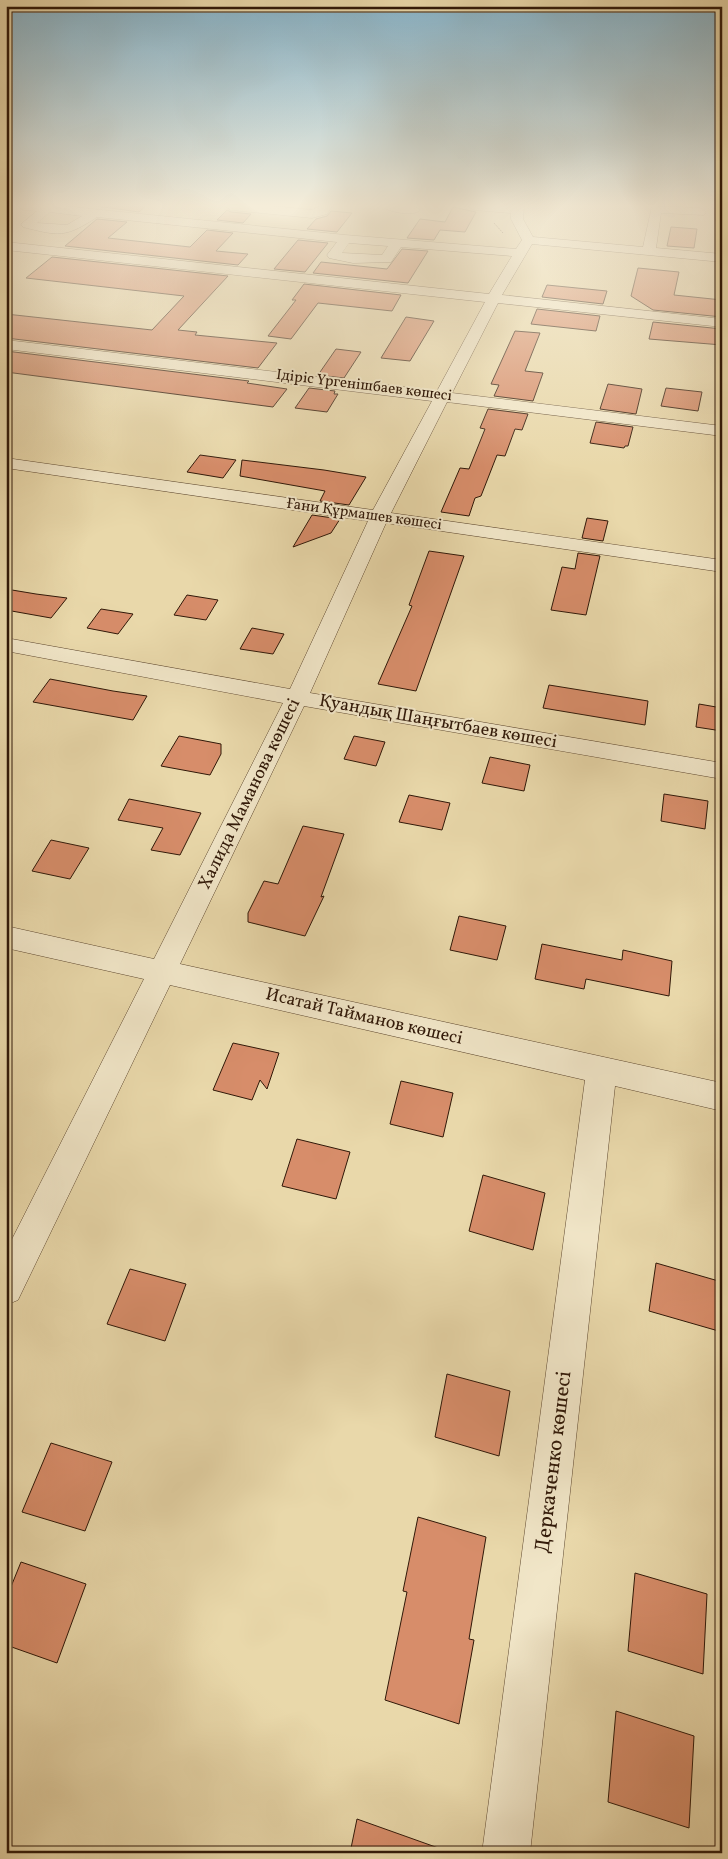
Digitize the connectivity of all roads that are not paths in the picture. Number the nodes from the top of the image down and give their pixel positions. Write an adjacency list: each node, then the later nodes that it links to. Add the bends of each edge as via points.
1 (436, 293): 3 (street)
2 (497, 293): 3 (street, Халида Маманова көшесі)
3 (493, 299): 4 (street); 6 (street, Халида Маманова көшесі)
4 (722, 324)
5 (6, 344): 6 (street, Ідіріс Үргенішбаев көшесі)
6 (442, 396): 7 (street, Ідіріс Үргенішбаев көшесі); 9 (street, Халида Маманова көшесі)
7 (722, 431)
8 (6, 463): 9 (street, Ғани Құрмашев көшесі)
9 (379, 517): 10 (street, Ғани Құрмашев көшесі); 12 (street, Халида Маманова көшесі)
10 (722, 566)
11 (6, 644): 12 (street, Қуандық Шаңғытбаев көшесі)
12 (297, 698): 13 (street, Қуандық Шаңғытбаев көшесі); 15 (street, Халида Маманова көшесі)
13 (722, 771)
14 (6, 937): 15 (street, Исатай Тайманов көшесі)
15 (163, 972): 16 (street, Исатай Тайманов көшесі); 18 (street, Халида Маманова көшесі)
16 (602, 1070): 17 (street, Исатай Тайманов көшесі); 20 (street, Деркаченко көшесі)
17 (722, 1097)
18 (15, 1252): 19 (street, Халида Маманова көшесі)
19 (6, 1288)
20 (506, 1853)

